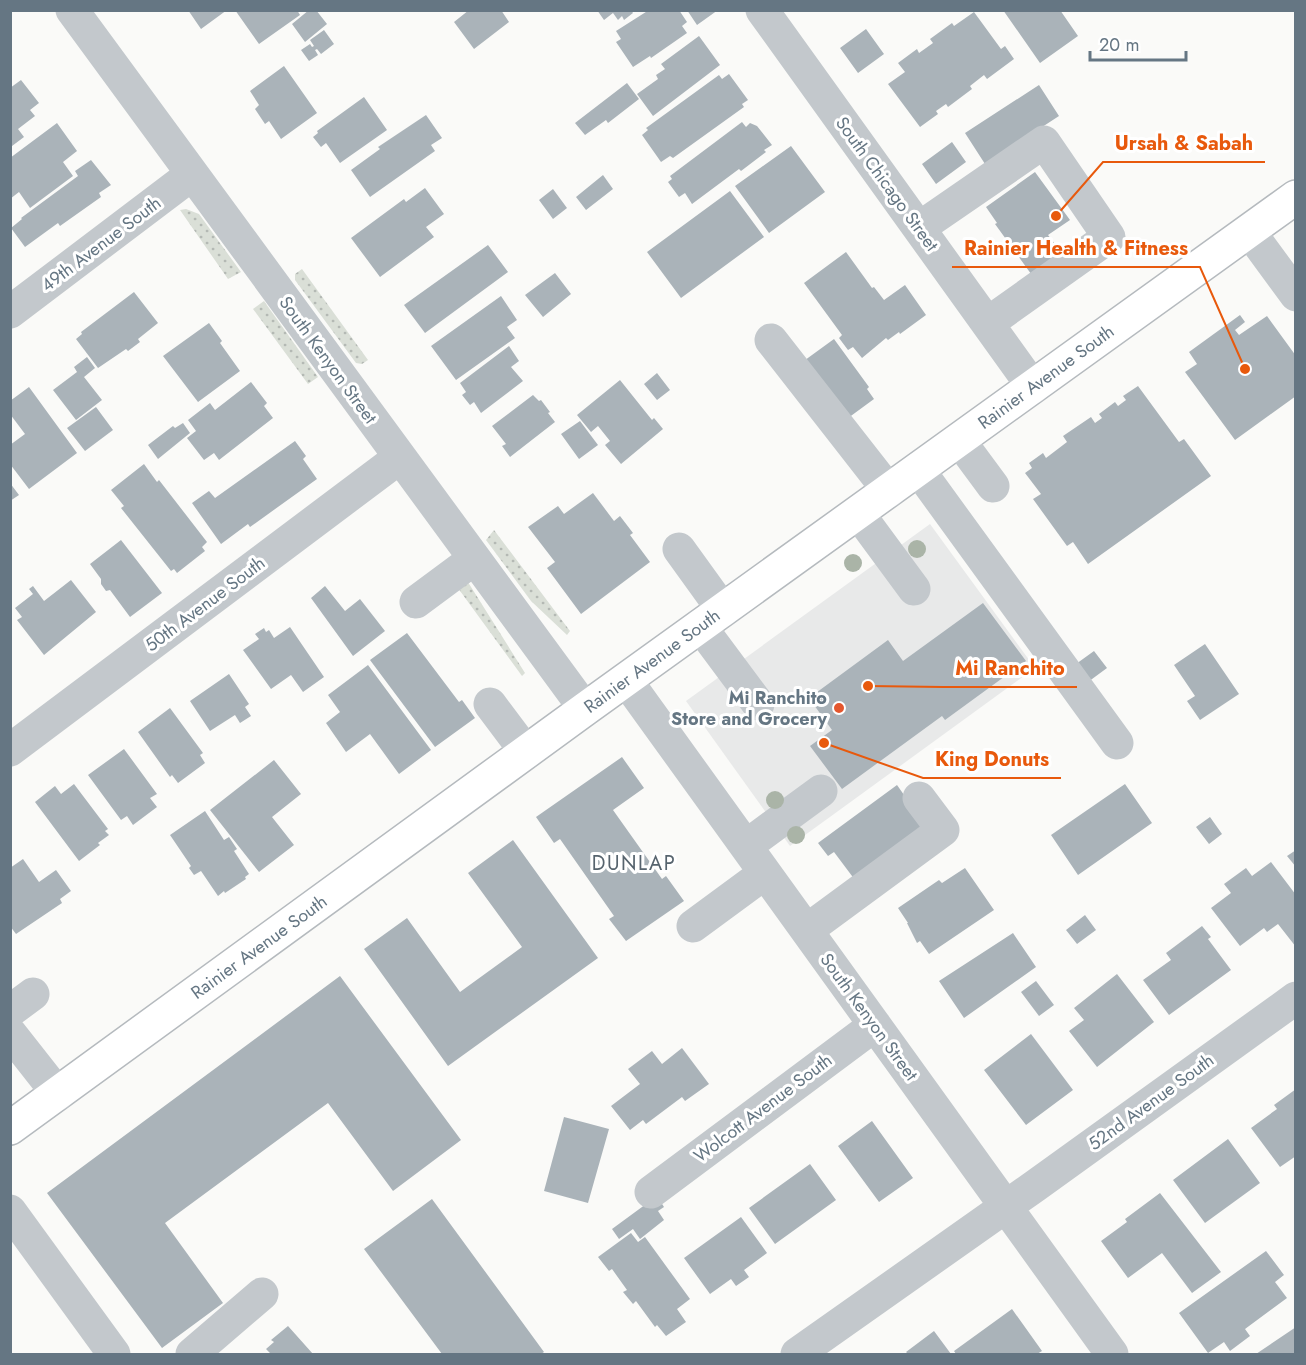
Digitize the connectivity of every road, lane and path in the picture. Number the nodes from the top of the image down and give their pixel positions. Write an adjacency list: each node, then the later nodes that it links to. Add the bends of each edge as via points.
1 (72, 10): 3 (street, South Kenyon Street)
2 (762, 10): 5 (street, South Chicago Street)
3 (191, 175): 8 (street, 49th Avenue South); 13 (street, South Kenyon Street)
4 (1296, 197): 6 (main road, Rainier Avenue South)
5 (919, 228): 9 (street, South Chicago Street); 9 (street, via 1044,142 1109,237)
6 (1249, 231): 7 (street); 11 (main road, Rainier Avenue South)
7 (1296, 295)
8 (10, 312)
9 (988, 324): 11 (street, South Chicago Street)
10 (771, 340): 16 (street)
11 (1033, 387): 12 (main road, Rainier Avenue South)
12 (959, 440): 14 (main road, Rainier Avenue South); 15 (street)
13 (399, 458): 19 (street, South Kenyon Street); 28 (street, 50th Avenue South)
14 (918, 469): 16 (main road, Rainier Avenue South); 27 (street)
15 (993, 486)
16 (889, 491): 17 (main road, Rainier Avenue South)
17 (858, 513): 20 (street); 22 (main road, Rainier Avenue South)
18 (679, 549): 22 (street)
19 (474, 559): 21 (street); 26 (street, South Kenyon Street)
20 (914, 589)
21 (416, 602)
22 (711, 618): 23 (main road, Rainier Avenue South); 25 (street)
23 (626, 680): 26 (main road, Rainier Avenue South); 32 (street, South Kenyon Street)
24 (490, 704): 29 (street)
25 (758, 704)
26 (585, 709): 29 (main road, Rainier Avenue South)
27 (1117, 743)
28 (10, 750)
29 (526, 752): 39 (main road, Rainier Avenue South)
30 (821, 791): 32 (street)
31 (919, 798): 35 (street, via 943,830)
32 (746, 846): 33 (street, South Kenyon Street)
33 (765, 873): 34 (street); 35 (street, South Kenyon Street)
34 (693, 926)
35 (807, 930): 37 (street, South Kenyon Street)
36 (1296, 998): 42 (street, 52nd Avenue South)
37 (875, 1025): 41 (street, Wolcott Avenue South, via 797,1066); 42 (street, South Kenyon Street)
38 (10, 1033): 39 (street)
39 (58, 1094): 40 (main road, Rainier Avenue South)
40 (10, 1128)
41 (651, 1192)
42 (1006, 1206): 47 (street, 52nd Avenue South); 48 (street, South Kenyon Street)
43 (10, 1211): 45 (street)
44 (261, 1294): 46 (street)
45 (114, 1354)
46 (192, 1354)
47 (797, 1354)
48 (1112, 1354)

